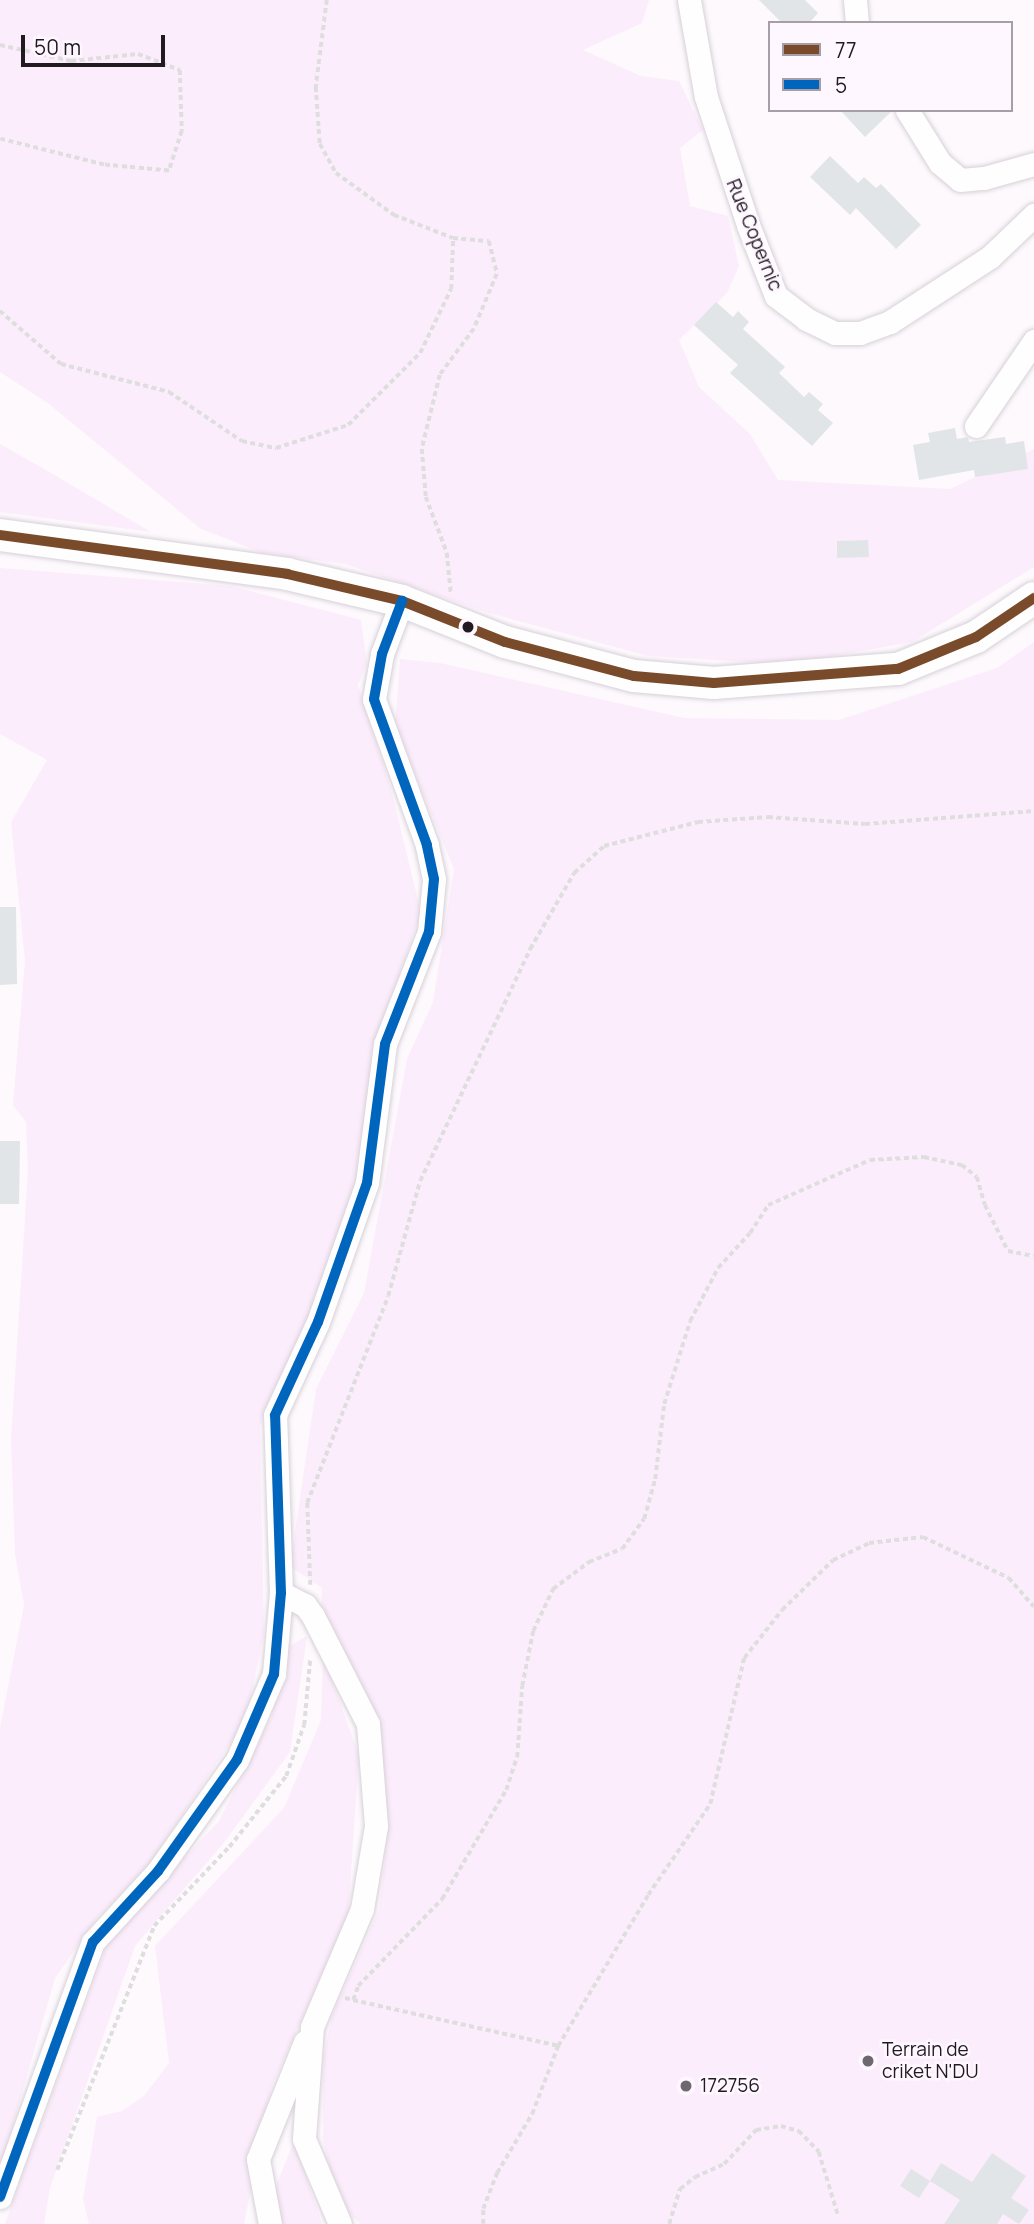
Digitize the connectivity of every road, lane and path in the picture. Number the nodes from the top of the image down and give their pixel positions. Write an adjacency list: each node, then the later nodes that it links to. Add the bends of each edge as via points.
1 (327, 0): 10 (path, via 316,87 320,144 336,173 394,215)
2 (689, 0): 9 (street, Rue Copernic, via 706,97 748,225 776,296 806,319 835,333 860,333 890,322 990,257)
3 (855, 0): 4 (street)
4 (857, 21)
5 (0, 45): 7 (path, via 71,61 138,54 180,70 182,131 169,171 104,165)
6 (908, 112): 8 (street, via 940,163 960,180)
7 (0, 139)
8 (1034, 164)
9 (1034, 215)
10 (453, 238): 11 (path, via 451,289 419,354 348,425 276,447 242,441 169,392 61,364); 17 (path, via 489,241 497,274 474,329 440,375 422,449 426,497 447,553)
11 (0, 311)
12 (1034, 341): 13 (street)
13 (976, 426)
14 (0, 535): 16 (main road, via 287,574)
15 (1034, 598): 17 (main road, via 976,637 898,669 714,682 634,676 505,642)
16 (402, 601): 17 (main road); 20 (street, via 382,654 374,699 389,752 427,845 434,878 429,932 385,1045 367,1183 318,1322 275,1415)
17 (454, 619)
18 (1034, 811): 22 (path, via 865,824 768,817 698,822 604,846 574,873 519,972 420,1181 388,1296 337,1417 307,1503)
19 (1034, 1256): 24 (path, via 1008,1251 977,1177 962,1165 937,1160 870,1160 768,1205 718,1268 690,1321 664,1404 655,1479 644,1519 622,1549 589,1562 554,1589 533,1631 522,1686 517,1757 506,1790 442,1899 358,1986)
20 (281, 1593): 22 (street, via 305,1605); 28 (street, via 274,1674 237,1760 158,1871 93,1942)
21 (1034, 1607): 26 (path, via 1009,1578 923,1537 869,1543 833,1560 782,1610 744,1658 710,1804 648,1895)
22 (313, 1616): 23 (street, via 368,1724 376,1826 362,1909); 27 (path, via 304,1725 286,1776 229,1847 153,1926)
23 (327, 1990): 24 (path); 25 (street)
24 (353, 2000): 26 (path)
25 (312, 2027): 30 (street, via 258,2159); 31 (street, via 304,2138)
26 (558, 2046): 32 (path, via 532,2114 497,2173 483,2208)
27 (57, 2170)
28 (0, 2197)
29 (838, 2215): 33 (path, via 819,2152 799,2131 781,2126 756,2130 724,2164 680,2189)
30 (270, 2224)
31 (340, 2224)
32 (484, 2224)
33 (669, 2224)

